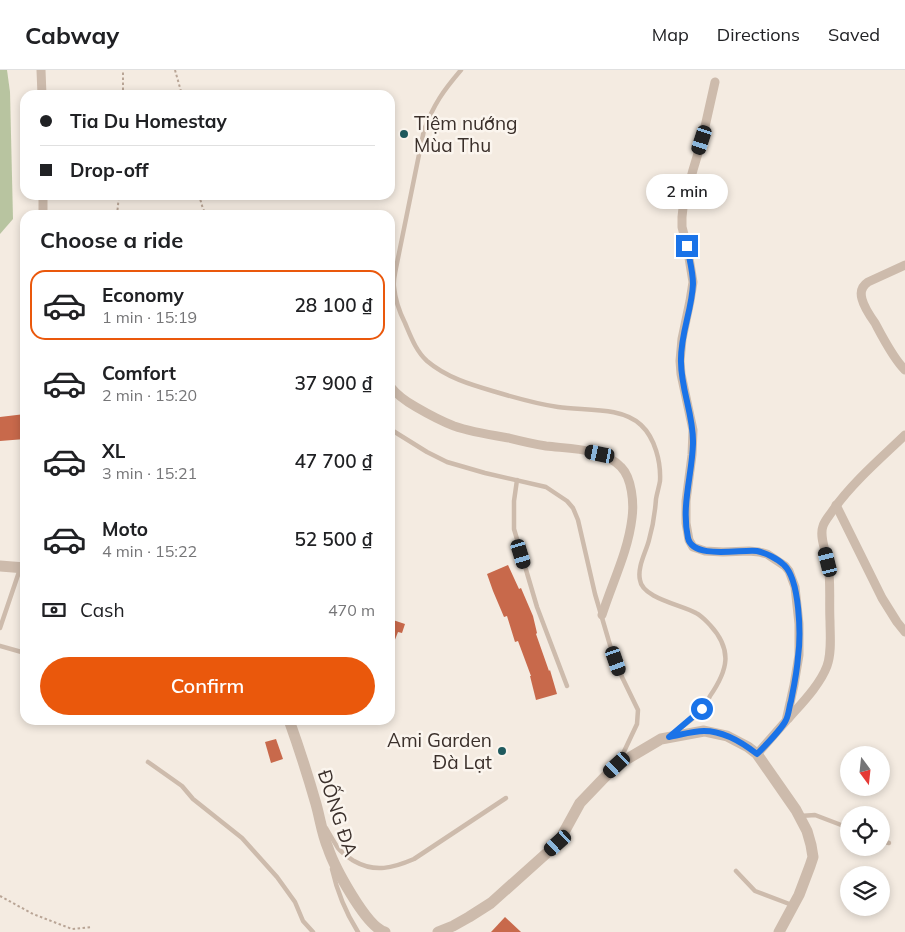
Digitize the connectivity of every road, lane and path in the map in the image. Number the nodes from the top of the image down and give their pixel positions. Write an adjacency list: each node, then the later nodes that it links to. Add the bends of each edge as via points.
1 (41, 70): 6 (street)
2 (124, 70): 7 (path)
3 (175, 70): 8 (path)
4 (461, 70): 10 (lane, via 438,99 424,130)
5 (715, 82): 27 (street, via 682,217 693,282 680,361 693,442 686,523 693,547 724,552 759,552 779,561 789,571 795,586 799,655)
6 (42, 90)
7 (123, 90)
8 (181, 90)
9 (905, 265): 12 (street, via 868,282 862,290 862,299 869,313)
10 (395, 277)
11 (395, 290): 29 (lane, via 400,313 418,351 427,361 454,378 538,403 622,415 641,425 649,435 659,462 660,480 654,525 640,567 640,584 668,602 697,613 720,637 726,653 722,675 702,709)
12 (905, 370)
13 (395, 393): 21 (street, via 427,414 456,426 600,454 622,468 631,489 632,518 620,568)
14 (395, 432): 16 (lane, via 447,462)
15 (905, 435): 17 (street)
16 (517, 480): 21 (lane, via 546,487 573,508); 26 (lane, via 514,529)
17 (836, 505): 23 (street, via 882,598); 27 (street, via 822,530 830,592 829,658 807,697)
18 (0, 566): 19 (street)
19 (20, 567)
20 (20, 575): 22 (lane)
21 (602, 615): 32 (lane, via 622,677 638,710 637,724)
22 (0, 628)
23 (905, 632)
24 (0, 646): 25 (lane)
25 (20, 652)
26 (567, 686)
27 (786, 721): 30 (street)
28 (291, 725): 34 (street, ĐỐNG ĐA)
29 (669, 737): 30 (street, via 704,731 728,736); 32 (street)
30 (757, 754): 35 (street)
31 (148, 762): 42 (lane, via 182,786 193,799 242,838 277,877)
32 (617, 765): 45 (street, via 580,804 558,843 491,903)
33 (506, 798): 34 (lane, via 414,859 385,868 370,868 345,855)
34 (319, 816): 37 (street, ĐỐNG ĐA)
35 (799, 816): 36 (lane, via 815,815); 40 (street, via 812,845 813,857)
36 (840, 825)
37 (328, 849): 43 (lane, via 340,895); 44 (street, ĐỐNG ĐA, via 365,916)
38 (736, 871): 40 (lane, via 756,891)
39 (0, 896): 41 (path, via 33,914 72,929)
40 (794, 906): 46 (street)
41 (92, 927)
42 (313, 932)
43 (358, 932)
44 (385, 932)
45 (438, 932)
46 (779, 932)

